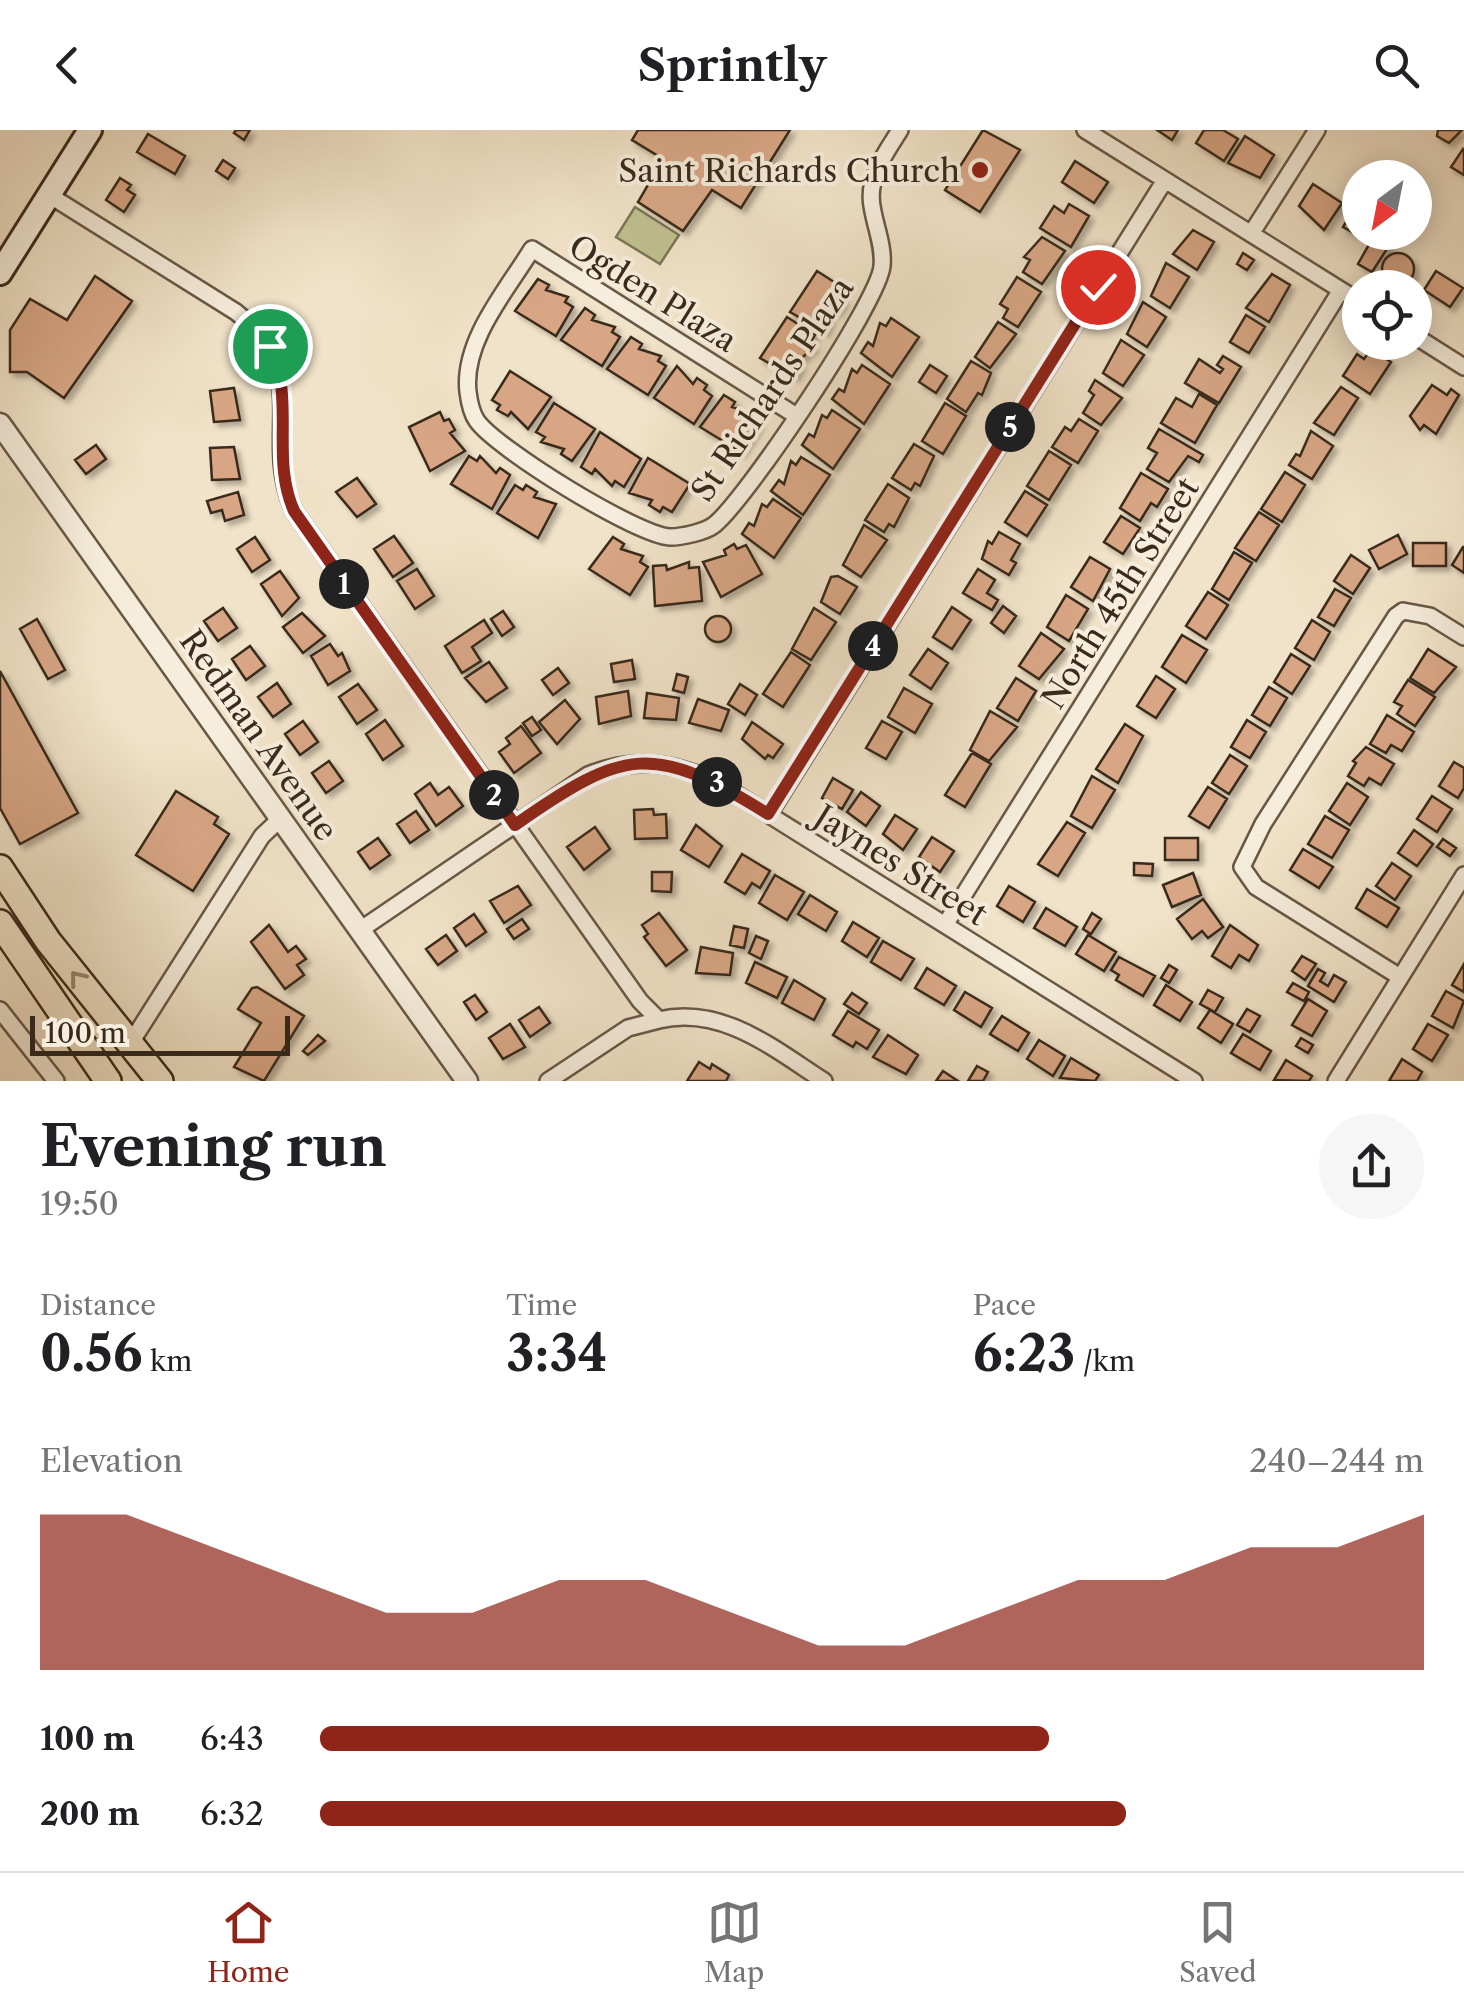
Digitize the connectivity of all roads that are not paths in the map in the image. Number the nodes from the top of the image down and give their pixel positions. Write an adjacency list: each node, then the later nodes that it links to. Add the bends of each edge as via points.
1 (90, 130): 6 (main road)
2 (900, 130): 13 (street, St Richards Plaza, via 875,171 871,202 882,267 872,297)
3 (1085, 130): 5 (street)
4 (1317, 130): 7 (street)
5 (1166, 180): 7 (street); 16 (street)
6 (50, 195): 9 (main road); 18 (street, via 236,312 263,336 282,376 280,466 294,511)
7 (1251, 234): 10 (street)
8 (532, 249): 13 (street, Ogden Plaza); 13 (street, St Richards Plaza, via 477,340 467,370 476,420 509,449 633,526 671,537 709,529 732,508)
9 (0, 273)
10 (1341, 290): 22 (street, North 45th Street)
11 (1432, 347): 12 (street)
12 (1464, 367)
13 (795, 415)
14 (0, 424): 17 (street, Redman Avenue)
15 (1464, 638): 24 (street, via 1430,616 1403,611 1391,621 1242,867 1256,887)
16 (768, 814): 18 (street, Jaynes Street, via 697,772 642,762 588,775); 22 (street, Jaynes Street)
17 (280, 819): 23 (street, Redman Avenue); 27 (street, via 262,836)
18 (515, 825): 23 (street, Jaynes Street); 26 (street)
19 (0, 868): 27 (main road, one-way to 19)
20 (1464, 876): 24 (street)
21 (0, 922): 29 (main road)
22 (945, 925): 34 (street, Jaynes Street)
23 (360, 930): 31 (street, Redman Avenue)
24 (1400, 978): 35 (street)
25 (0, 1010): 28 (street)
26 (659, 1020): 32 (street, via 628,1028); 33 (street, via 725,1023)
27 (130, 1044): 30 (main road)
28 (56, 1081)
29 (108, 1081)
30 (160, 1081)
31 (466, 1081)
32 (548, 1081)
33 (824, 1081)
34 (1194, 1081)
35 (1336, 1081)

